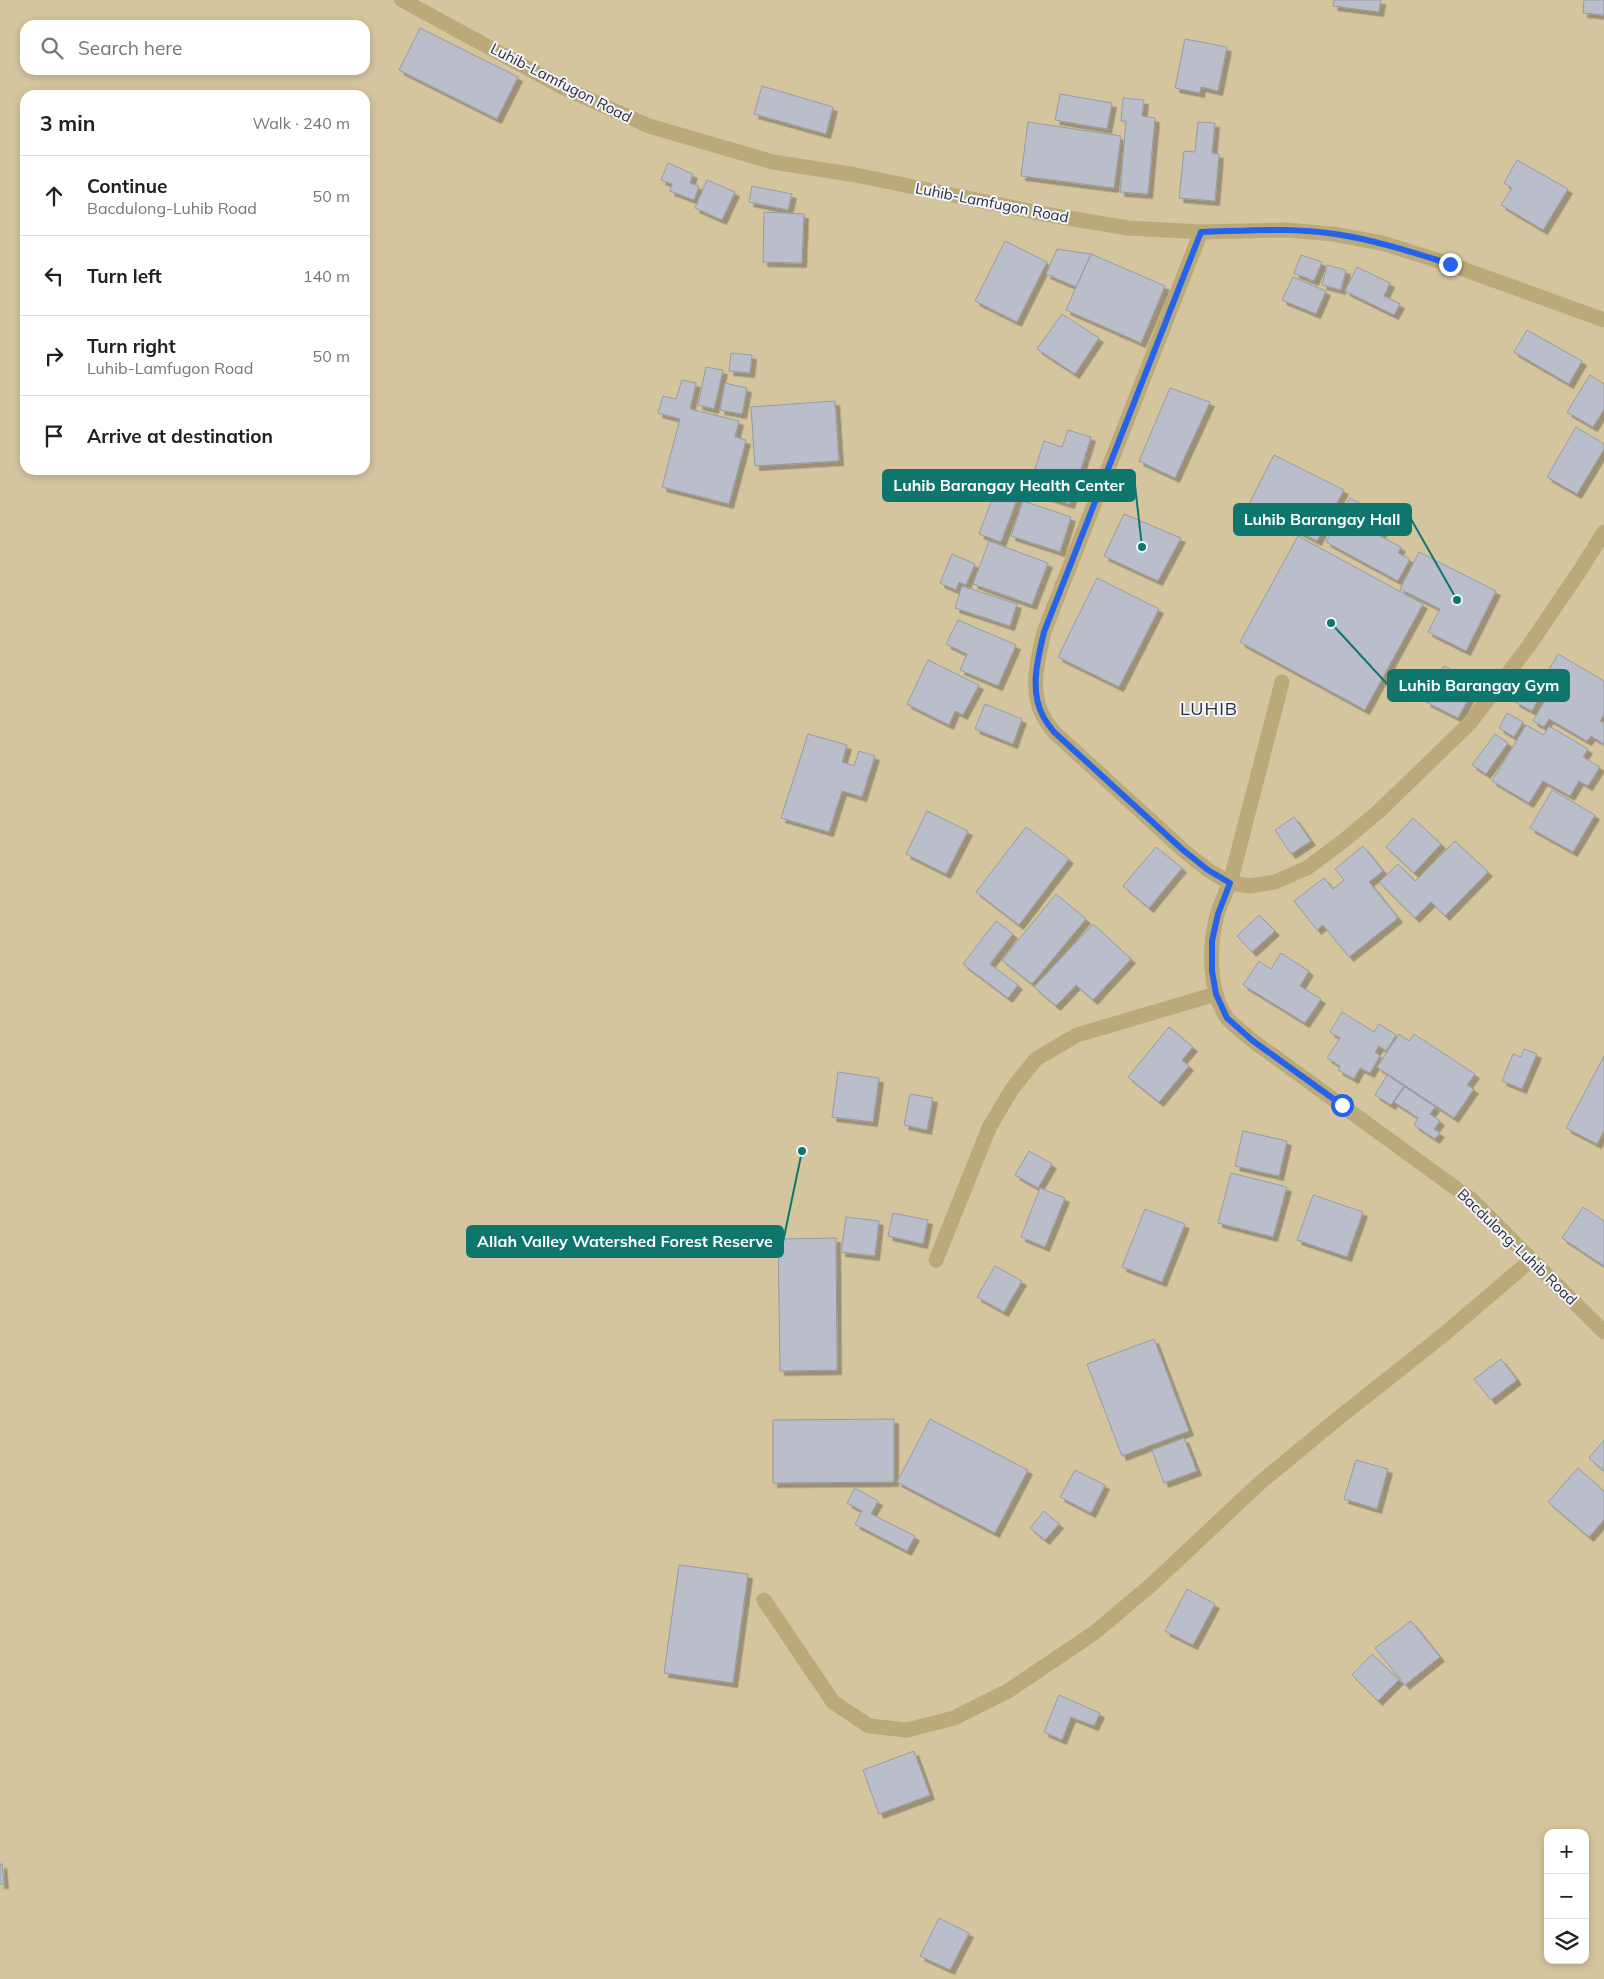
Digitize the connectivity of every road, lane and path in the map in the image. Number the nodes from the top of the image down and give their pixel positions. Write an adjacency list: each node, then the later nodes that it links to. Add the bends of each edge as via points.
1 (402, 0): 2 (street, Luhib-Lamfugon Road, via 564,88 649,126 774,162 1044,214 1119,226)
2 (1201, 232): 3 (street, Luhib-Lamfugon Road, via 1287,230 1382,243); 6 (street, via 1044,632 1036,664 1036,691 1042,715 1054,732 1183,850)
3 (1604, 320)
4 (1604, 532): 6 (street, via 1528,647 1470,723 1377,814 1307,868 1276,882 1250,886)
5 (1282, 682): 6 (street, Bacdulong-Luhib Road)
6 (1230, 883): 7 (street, Bacdulong-Luhib Road, via 1212,941)
7 (1216, 994): 8 (street, via 1078,1034 1036,1059 1012,1089 989,1128); 9 (street, Bacdulong-Luhib Road, via 1227,1018 1253,1041 1472,1200)
8 (936, 1260)
9 (1532, 1260): 10 (street, Bacdulong-Luhib Road); 11 (street, via 1262,1481 1150,1586 1094,1633 1008,1690 954,1718 907,1730 869,1726 833,1702)
10 (1604, 1332)
11 (764, 1600)

